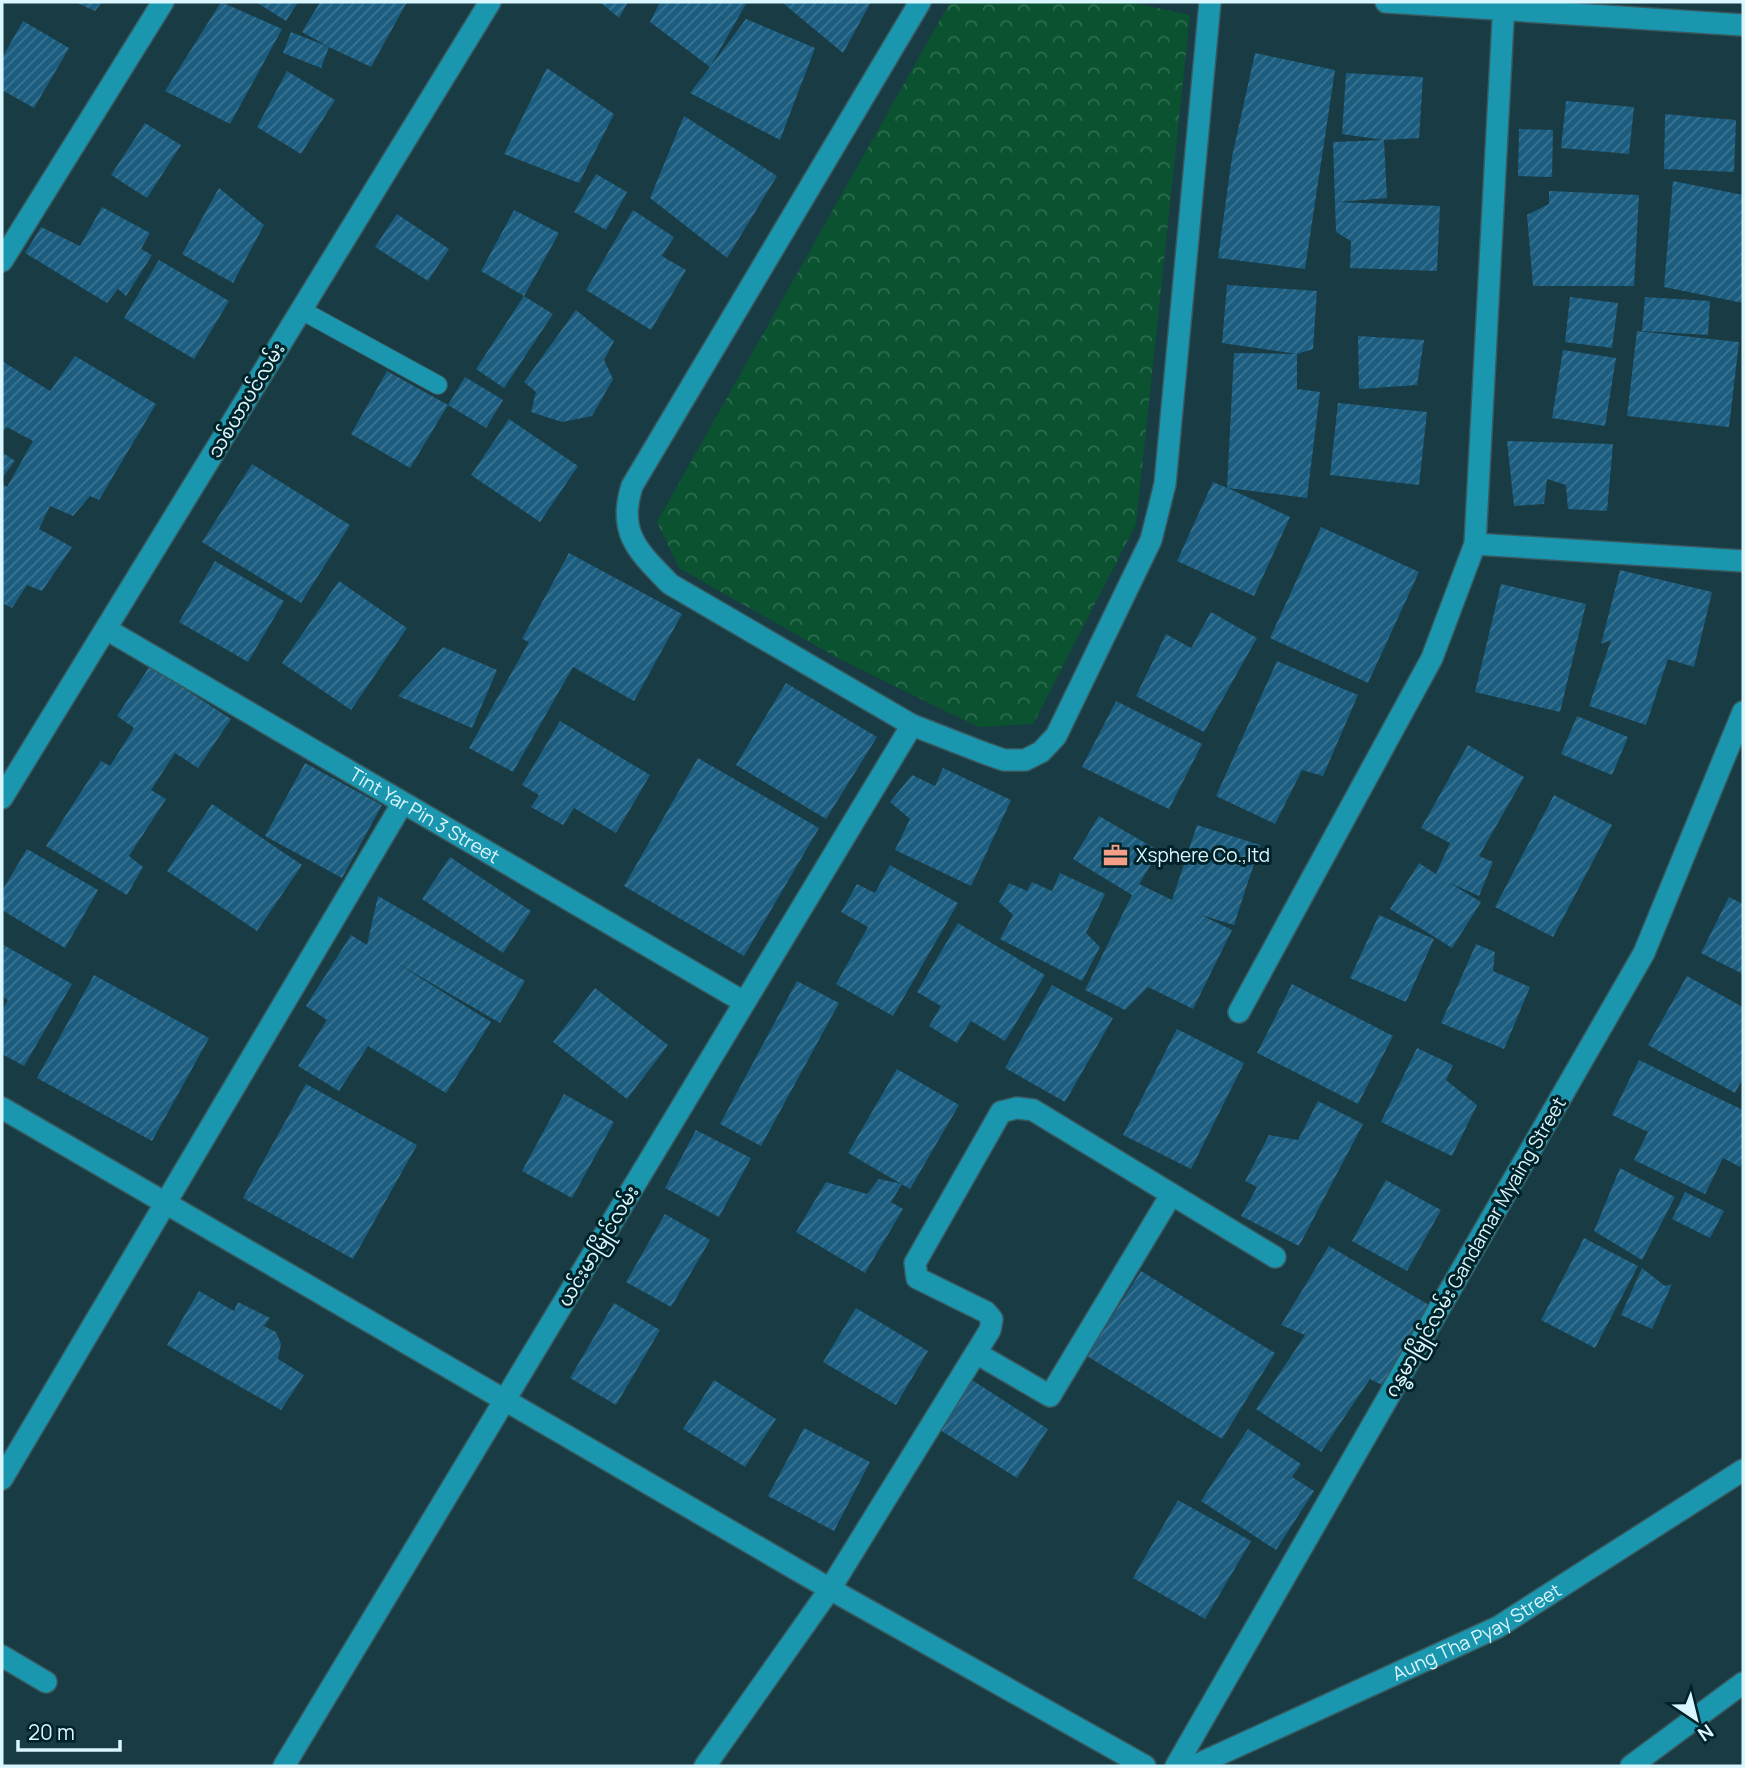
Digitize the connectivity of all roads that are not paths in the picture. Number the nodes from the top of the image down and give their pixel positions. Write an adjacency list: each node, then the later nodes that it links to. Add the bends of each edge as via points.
1 (163, 2): 8 (street)
2 (490, 2): 9 (street, သစ်ယာပင်လမ်း)
3 (920, 2): 15 (street, via 632,486 625,509 626,524 637,545 670,584)
4 (1210, 2): 15 (street, via 1165,484 1151,540 1056,736 1041,752 1025,760 1004,760)
5 (1386, 2): 6 (street)
6 (1504, 5): 7 (street); 11 (street)
7 (1743, 24)
8 (2, 261)
9 (302, 310): 10 (lane); 13 (street, သစ်ယာပင်လမ်း)
10 (438, 386)
11 (1475, 544): 12 (street); 19 (street, via 1432,658)
12 (1743, 561)
13 (106, 629): 16 (street, သစ်ယာပင်လမ်း); 17 (street, Tint Yar Pin 3 Street)
14 (1743, 712): 35 (street, ဂန္ဓမာမြိုင်လမ်း Gandamar Myaing Street, via 1644,953)
15 (912, 724): 18 (street, ယင်းမာမြိုင်လမ်း)
16 (2, 798)
17 (402, 804): 18 (street, Tint Yar Pin 3 Street); 22 (street)
18 (744, 1002): 25 (street, ယင်းမာမြိုင်လမ်း)
19 (1239, 1012)
20 (2, 1108): 22 (street)
21 (1171, 1195): 23 (street); 24 (street, via 1051,1396); 24 (street, via 1033,1110 1001,1112 915,1263 917,1278 992,1319)
22 (165, 1205): 25 (street); 27 (street)
23 (1275, 1257)
24 (976, 1353): 28 (street)
25 (506, 1401): 28 (street); 32 (street, ယင်းမာမြိုင်လမ်း)
26 (1743, 1470): 36 (street, Aung Tha Pyay Street, via 1498,1627)
27 (2, 1479)
28 (830, 1589): 33 (street); 34 (street)
29 (2, 1656): 30 (street)
30 (46, 1682)
31 (1743, 1683): 37 (street)
32 (284, 1766)
33 (705, 1766)
34 (1145, 1766)
35 (1176, 1766)
36 (1194, 1766)
37 (1631, 1766)

